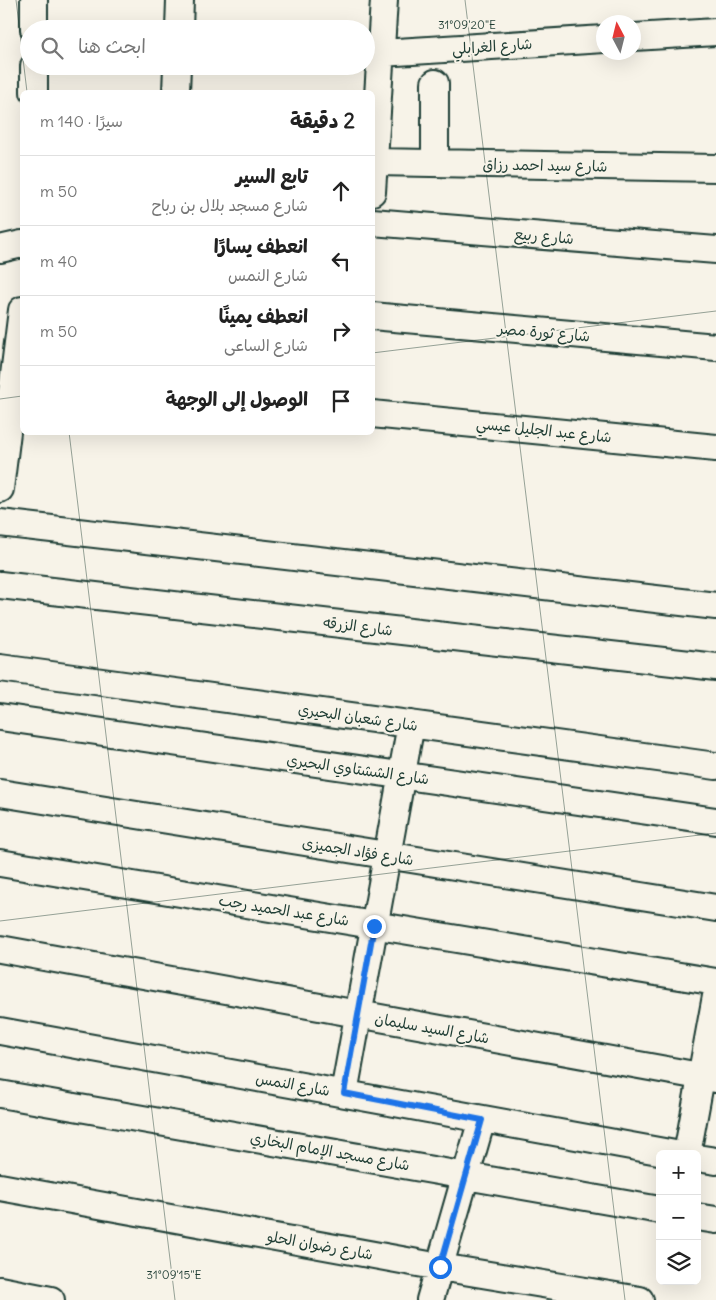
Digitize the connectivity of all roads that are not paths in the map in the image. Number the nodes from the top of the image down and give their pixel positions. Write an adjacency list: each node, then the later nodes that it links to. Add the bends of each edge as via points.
1 (34, 0): 4 (street)
2 (180, 0): 5 (street)
3 (384, 0): 9 (street)
4 (34, 20)
5 (179, 20)
6 (716, 32): 7 (street)
7 (641, 37)
8 (596, 40): 9 (street, شارع الغرابلي)
9 (381, 53): 15 (street)
10 (34, 75): 13 (street)
11 (177, 75): 14 (street)
12 (435, 84): 17 (street)
13 (34, 90)
14 (176, 90)
15 (375, 146)
16 (375, 162): 17 (street, شارع سيد احمد رزاق)
17 (435, 163): 18 (street, شارع سيد احمد رزاق)
18 (716, 168)
19 (375, 222): 22 (street, شارع ربيع)
20 (20, 244): 21 (street)
21 (0, 249)
22 (716, 250)
23 (17, 316): 26 (street)
24 (375, 316): 25 (street, شارع ثورة مصر)
25 (716, 347)
26 (11, 410): 29 (street)
27 (375, 414): 28 (street, شارع عبد الجليل عيسي)
28 (716, 448)
29 (0, 489)
30 (0, 524): 32 (street)
31 (0, 585): 33 (street, شارع الزرقه)
32 (716, 606)
33 (716, 667)
34 (0, 668): 36 (street, شارع شعبان البحيري)
35 (0, 717): 38 (street, شارع الششتاوي البحيري)
36 (411, 724): 37 (street, شارع شعبان البحيري); 38 (street)
37 (716, 766)
38 (402, 775): 40 (street, شارع الششتاوي البحيري); 41 (street)
39 (0, 793): 41 (street, شارع فؤاد الجميزى)
40 (716, 821)
41 (387, 855): 43 (street, شارع فؤاد الجميزى); 44 (street)
42 (0, 864): 44 (street, شارع عبد الحميد رجب)
43 (716, 908)
44 (374, 926): 46 (street, شارع عبد الحميد رجب); 48 (street)
45 (0, 949): 48 (street, شارع السيد سليمان)
46 (716, 982)
47 (716, 996): 50 (street)
48 (358, 1014): 50 (street, شارع السيد سليمان); 51 (street)
49 (0, 1033): 51 (street, شارع النمس)
50 (709, 1078): 54 (street)
51 (344, 1093): 53 (street, شارع النمس)
52 (0, 1094): 58 (street, شارع مسجد الإمام البخاري)
53 (482, 1120): 55 (street, شارع النمس); 58 (street)
54 (688, 1150)
55 (656, 1151)
56 (701, 1159): 57 (street)
57 (716, 1161)
58 (466, 1175): 60 (street, شارع مسجد الإمام البخاري); 63 (street)
59 (0, 1187): 63 (street, شارع رضوان الحلو)
60 (656, 1209)
61 (701, 1217): 62 (street)
62 (716, 1220)
63 (440, 1267): 66 (street); 67 (street, شارع رضوان الحلو)
64 (0, 1290): 65 (street)
65 (51, 1300)
66 (430, 1300)
67 (640, 1300)

